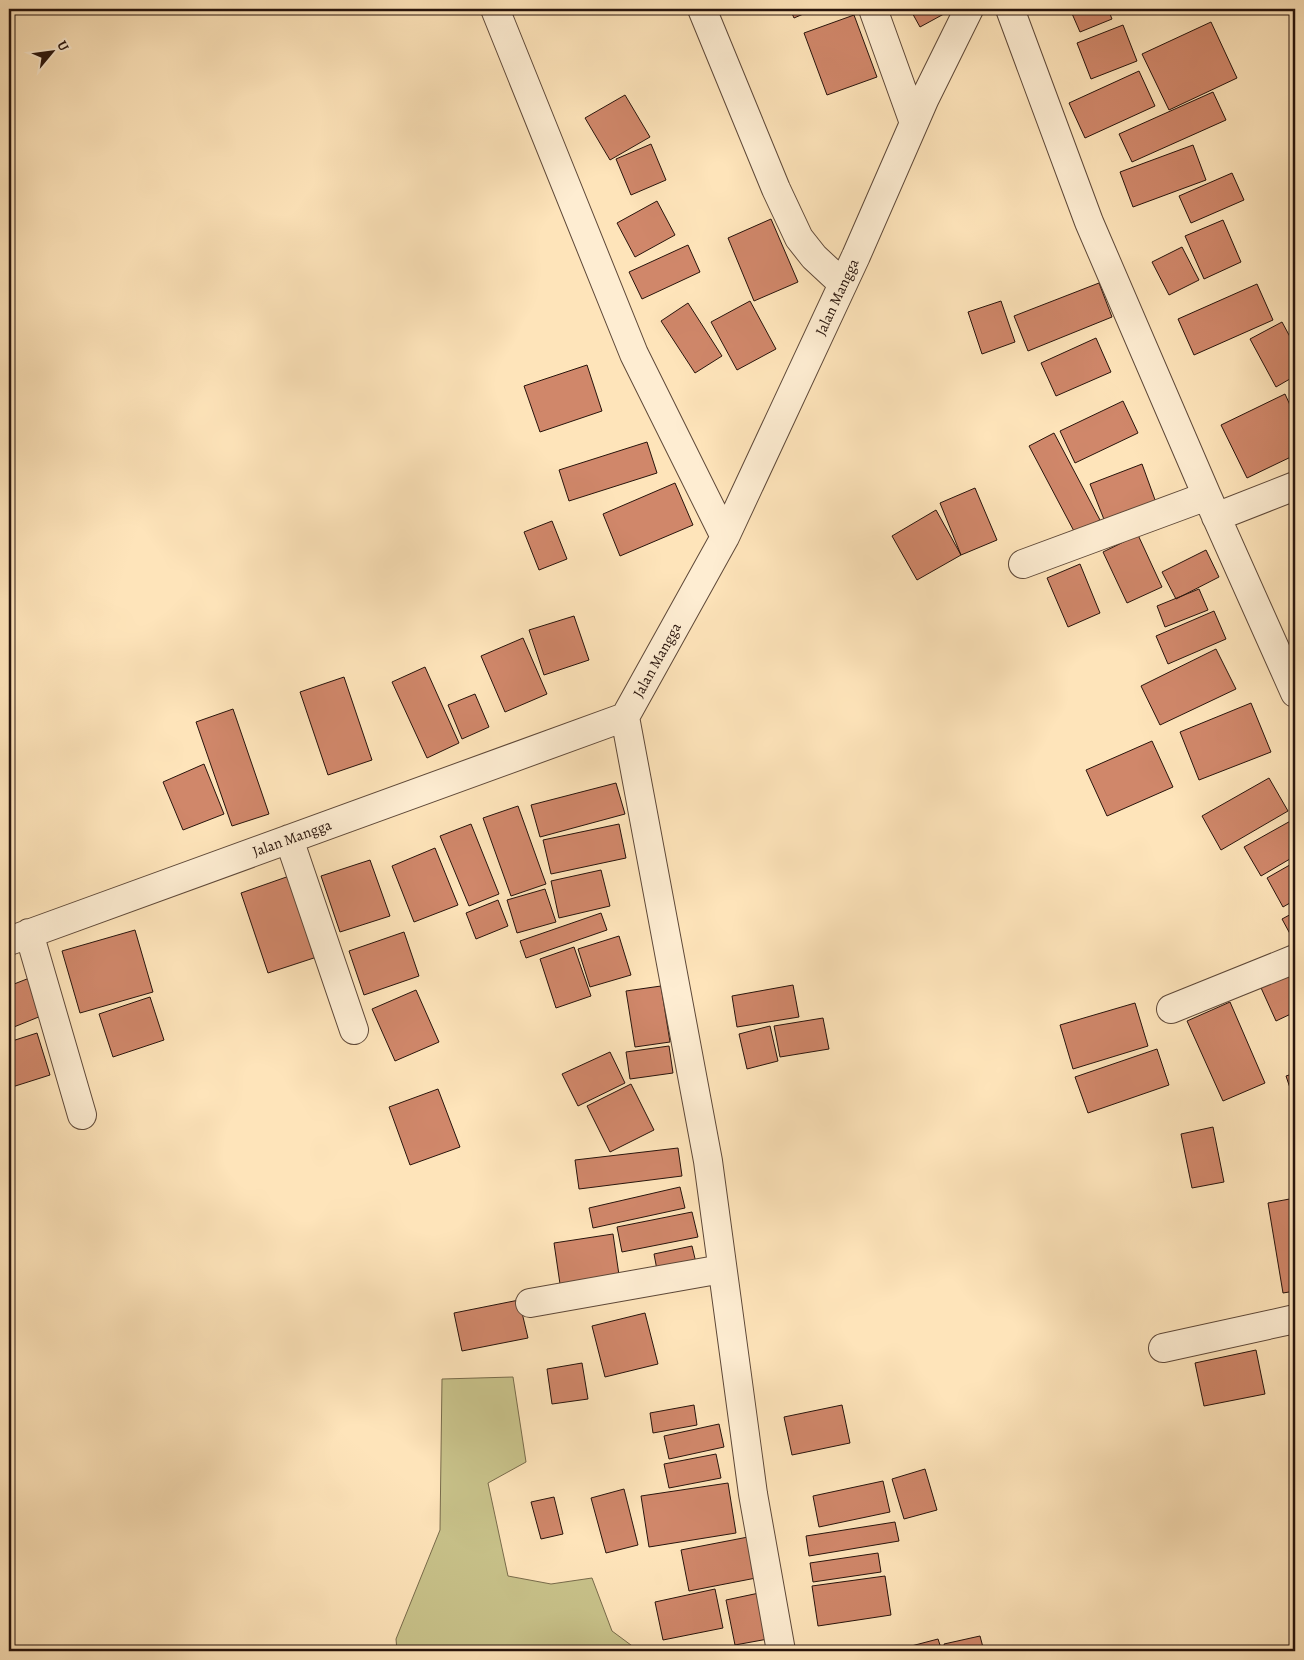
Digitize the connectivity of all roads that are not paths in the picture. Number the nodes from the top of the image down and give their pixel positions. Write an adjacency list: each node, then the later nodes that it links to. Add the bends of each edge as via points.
1 (495, 9): 10 (street, via 634,354)
2 (702, 9): 7 (street, via 799,238)
3 (873, 9): 6 (street)
4 (969, 9): 6 (street, Jalan Mangga)
5 (1010, 9): 9 (street, via 1089,222)
6 (914, 123): 7 (street, Jalan Mangga)
7 (843, 284): 10 (street, Jalan Mangga)
8 (1295, 486): 9 (street)
9 (1211, 507): 11 (street); 12 (street)
10 (725, 537): 13 (street, Jalan Mangga)
11 (1023, 564)
12 (1295, 693)
13 (625, 717): 14 (street, Jalan Mangga); 20 (street, via 708,1161)
14 (288, 839): 15 (street, Jalan Mangga); 18 (street)
15 (19, 937): 19 (street)
16 (1295, 960): 17 (street)
17 (1171, 1009)
18 (354, 1030)
19 (82, 1114)
20 (722, 1269): 21 (street); 24 (street, via 752,1494)
21 (530, 1303)
22 (1295, 1319): 23 (street)
23 (1163, 1348)
24 (781, 1651)

